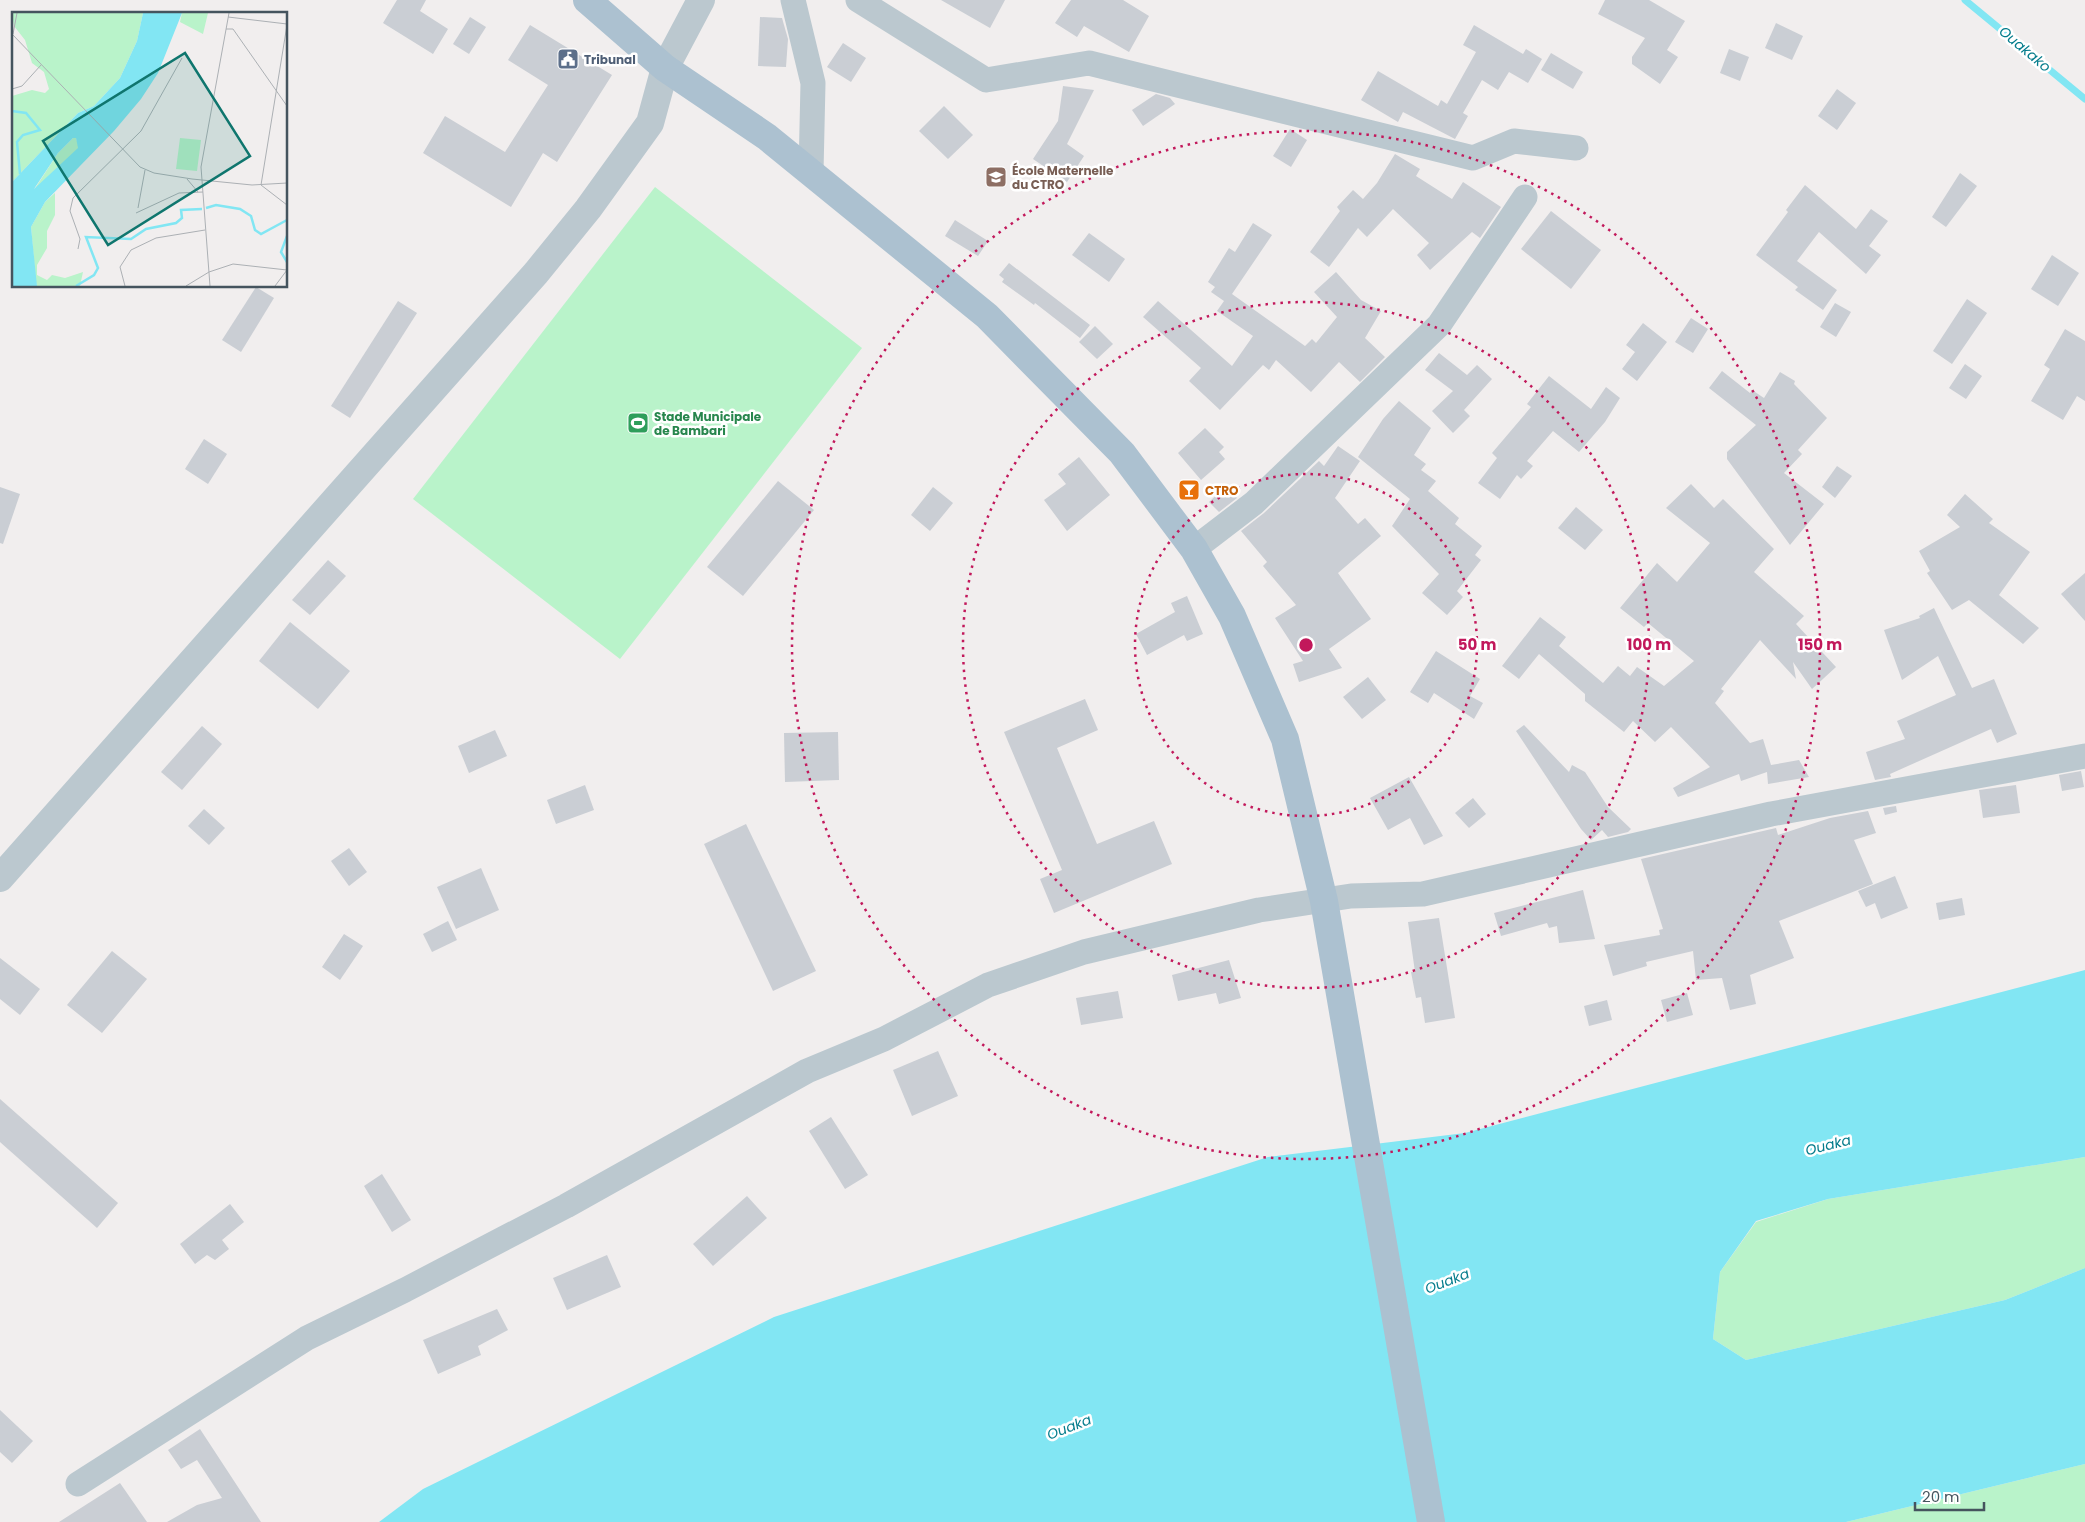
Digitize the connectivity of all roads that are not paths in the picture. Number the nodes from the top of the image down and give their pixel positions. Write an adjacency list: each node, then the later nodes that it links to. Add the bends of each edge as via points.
1 (587, 0): 5 (main road)
2 (701, 0): 5 (street)
3 (793, 0): 7 (street, via 813,83)
4 (858, 0): 6 (street, via 986,80 1089,63 1473,158 1514,141)
5 (665, 68): 7 (main road, via 767,137); 11 (street, via 650,123 554,252)
6 (1576, 148)
7 (811, 172): 9 (main road, via 987,316 1122,453)
8 (1526, 197): 9 (street, via 1439,324 1254,503)
9 (1194, 549): 12 (main road, via 1232,616 1285,739)
10 (2085, 756): 12 (street, via 1771,814 1423,894 1351,896)
11 (0, 878)
12 (1324, 901): 13 (street, via 1259,910 1137,938 1084,952 988,985 884,1039 806,1071 557,1211 308,1338); 14 (main road)
13 (78, 1484)
14 (1431, 1522)

